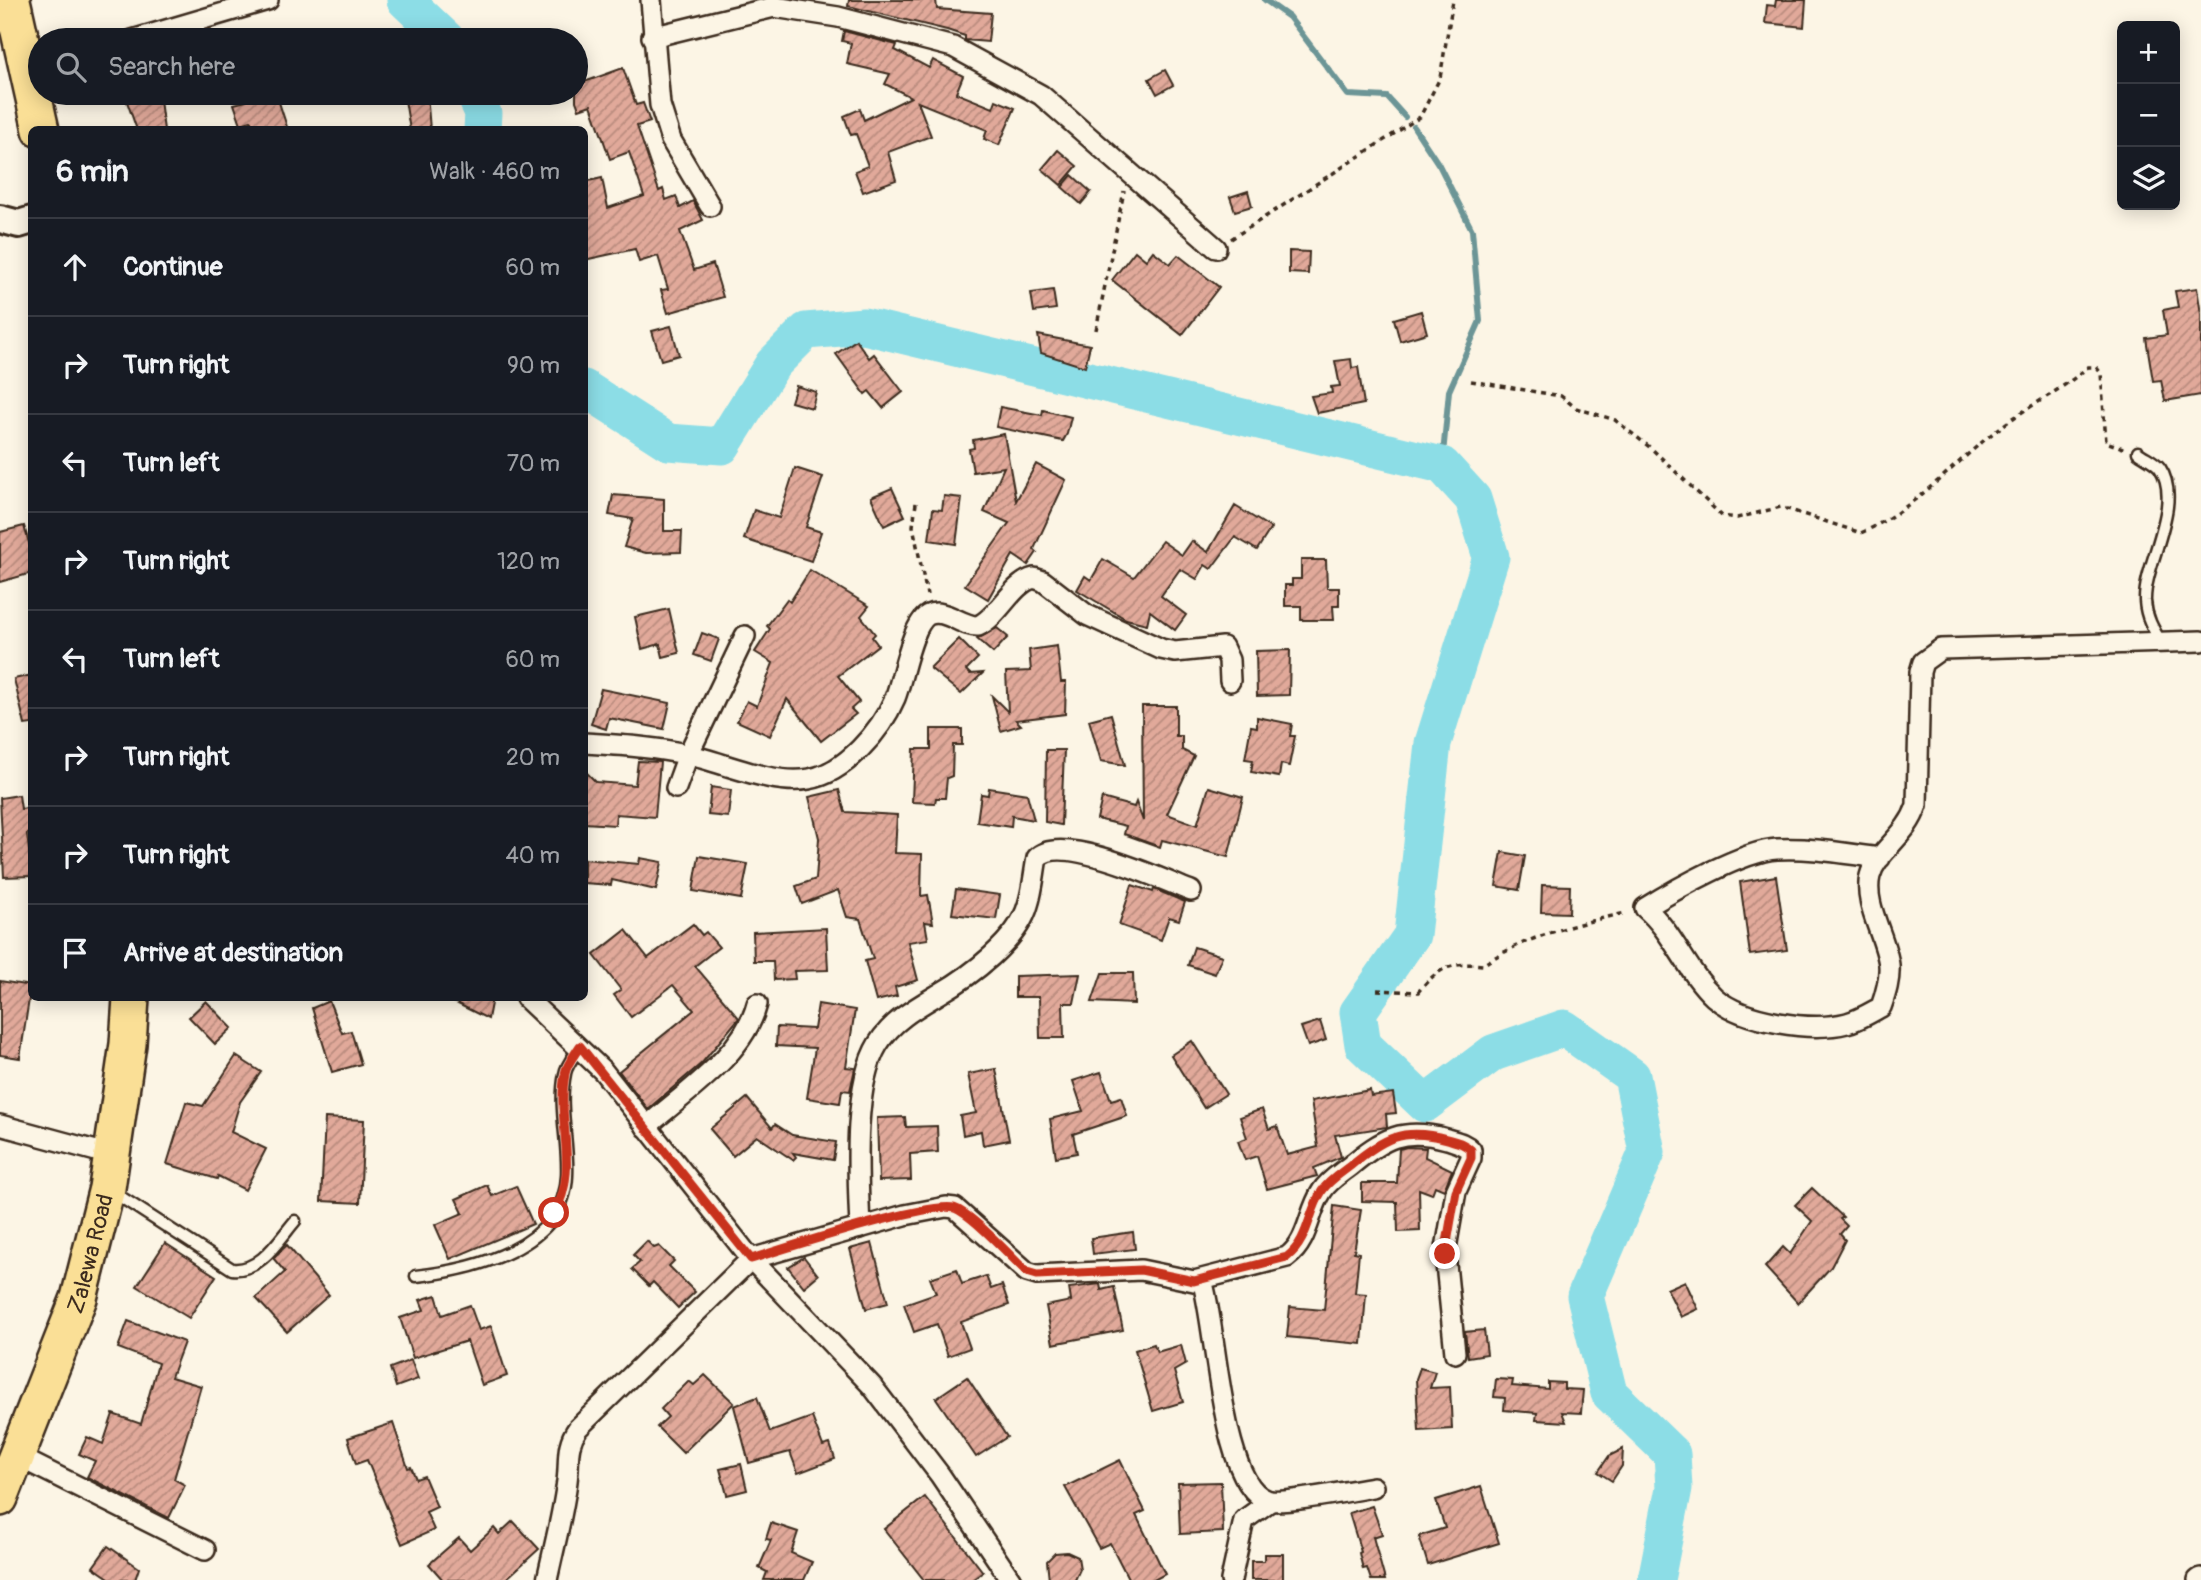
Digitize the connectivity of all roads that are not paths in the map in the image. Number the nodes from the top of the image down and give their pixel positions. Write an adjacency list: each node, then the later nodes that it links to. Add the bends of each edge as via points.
1 (12, 0): 6 (highway)
2 (268, 0): 4 (street)
3 (651, 0): 5 (street)
4 (173, 28)
5 (652, 37): 9 (street, via 660,105 671,140); 12 (street, via 774,7 838,17 953,47 1041,95)
6 (28, 50)
7 (38, 105): 8 (highway)
8 (41, 126)
9 (710, 206)
10 (0, 219): 11 (street)
11 (28, 221)
12 (1216, 248)
13 (2138, 452): 16 (lane, via 2159,466 2167,485 2165,515 2145,600 2149,622)
14 (745, 636): 19 (street)
15 (2201, 641): 16 (street)
16 (2161, 642): 21 (street, via 1941,649 1923,662 1917,805 1911,823)
17 (1230, 681): 19 (street, via 1223,648 1161,649 1087,615 1034,579 978,626 937,612 923,620 890,709 838,768 810,779 786,781)
18 (588, 743): 19 (street)
19 (688, 755): 20 (street)
20 (676, 788)
21 (1880, 858): 21 (street, via 1869,890 1889,965 1889,985 1881,1007 1846,1023 1766,1022 1740,1013 1715,998 1646,908 1751,855 1777,849)
22 (1191, 891): 31 (street, via 1121,862 1056,850 1041,853 1028,905 1014,930 965,979 892,1026 877,1046 861,1109 857,1157)
23 (131, 1001): 29 (highway, Zalewa Road)
24 (529, 1001): 26 (street)
25 (757, 1004): 28 (street, via 752,1024 738,1046)
26 (580, 1046): 28 (street); 33 (lane, via 565,1072 567,1177 563,1199 554,1213 535,1235 496,1260 457,1272)
27 (0, 1125): 29 (street)
28 (646, 1127): 32 (street)
29 (109, 1171): 30 (lane, via 232,1269 246,1271 257,1264); 36 (highway, Zalewa Road, via 79,1298)
30 (295, 1221)
31 (860, 1228): 32 (street); 34 (street, via 955,1208 1027,1272 1037,1275 1141,1270 1181,1281)
32 (751, 1259): 41 (street, via 872,1387 940,1475); 42 (street, via 570,1439 568,1479)
33 (416, 1276)
34 (1202, 1280): 35 (street, via 1275,1262 1296,1250 1321,1191 1376,1143 1407,1133 1465,1144 1471,1158 1456,1191 1445,1254); 39 (street, via 1210,1302 1226,1416 1240,1472 1252,1492)
35 (1455, 1353)
36 (17, 1457): 38 (highway, Zalewa Road); 40 (street)
37 (1373, 1488): 39 (street)
38 (0, 1498)
39 (1269, 1502): 43 (street, via 1244,1520)
40 (205, 1550)
41 (1008, 1579)
42 (547, 1580)
43 (1231, 1580)

